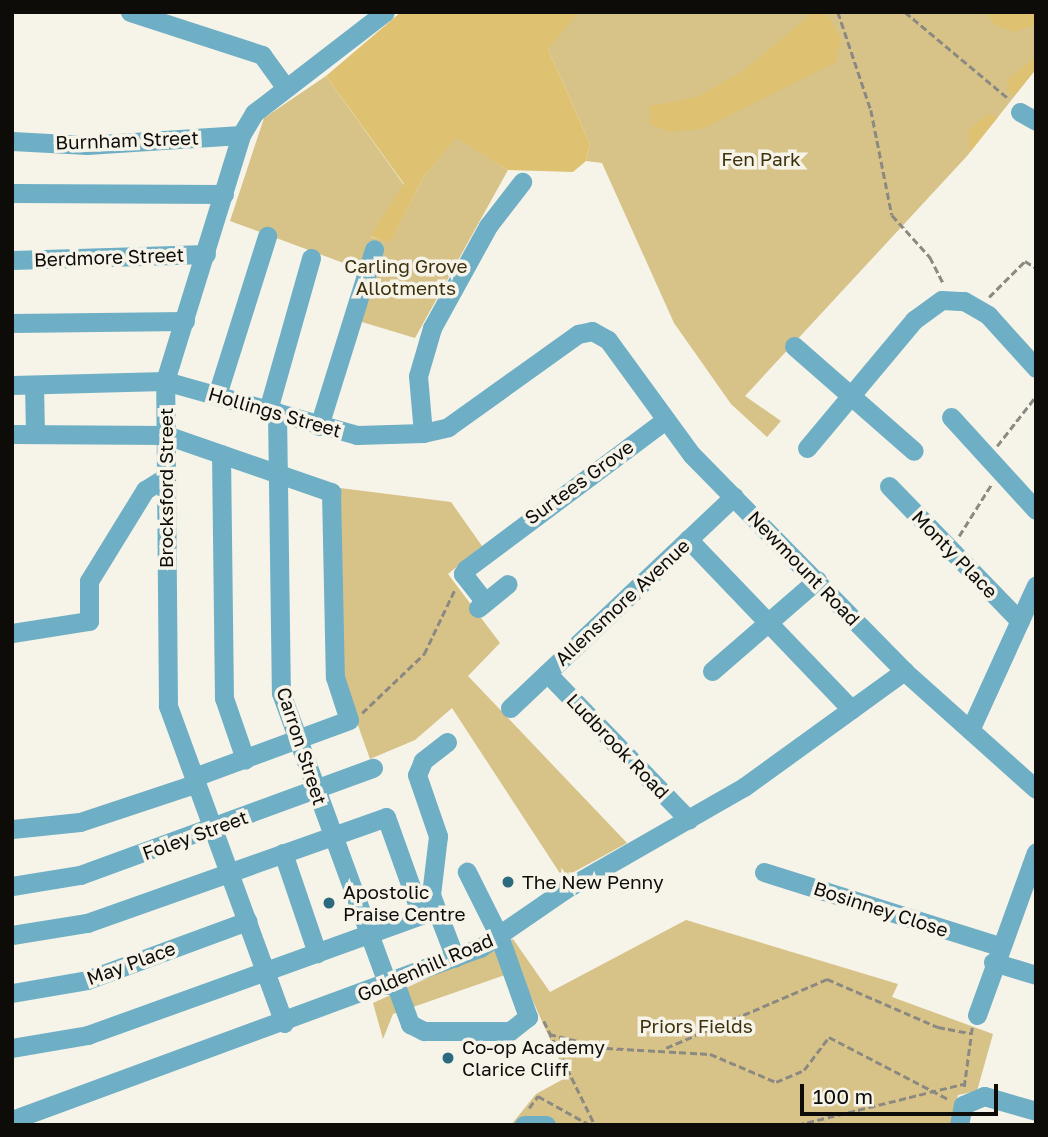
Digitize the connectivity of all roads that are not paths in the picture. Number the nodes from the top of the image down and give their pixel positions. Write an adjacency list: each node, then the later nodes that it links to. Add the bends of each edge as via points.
1 (130, 12): 3 (street, via 262,55)
2 (385, 12): 3 (street, Brocksford Street)
3 (285, 87): 4 (street, Brocksford Street, via 264,102)
4 (242, 135): 5 (street, Burnham Street, via 87,145); 8 (street, Brocksford Street)
5 (12, 141)
6 (522, 182): 28 (street, via 488,226 432,328 418,376)
7 (12, 193): 8 (street)
8 (224, 194): 11 (street, Brocksford Street)
9 (267, 236): 22 (street)
10 (374, 249): 27 (street)
11 (206, 254): 13 (street, Berdmore Street); 14 (street, Brocksford Street)
12 (311, 258): 24 (street, Carron Street)
13 (12, 260)
14 (185, 321): 15 (street); 19 (street, Brocksford Street)
15 (12, 323)
16 (592, 331): 26 (street, Newmount Road, via 608,340); 28 (street, Hollings Street, via 578,334 448,427)
17 (793, 346): 23 (street)
18 (1036, 368): 23 (street, via 977,308 950,298 914,320)
19 (165, 381): 21 (street, Hollings Street); 22 (street, Hollings Street); 31 (street, Brocksford Street)
20 (12, 386): 21 (street, Hollings Street)
21 (34, 386): 30 (street)
22 (217, 395): 24 (street, Hollings Street)
23 (854, 399): 32 (street); 33 (street)
24 (272, 411): 27 (street, Hollings Street); 35 (street, Carron Street)
25 (951, 417): 39 (street)
26 (665, 420): 38 (street, Newmount Road); 42 (street, Surtees Grove, via 493,544 463,574 482,605)
27 (319, 426): 28 (street, Hollings Street, via 357,435)
28 (423, 433)
29 (12, 434): 30 (street)
30 (35, 434): 31 (street)
31 (166, 435): 34 (street); 36 (street, Brocksford Street)
32 (807, 448)
33 (914, 451)
34 (221, 454): 35 (street); 55 (street, via 224,698)
35 (275, 473): 53 (street, Carron Street, via 281,693); 53 (street, via 331,492 335,677 349,720)
36 (166, 477): 46 (street, via 145,489 89,581 89,621); 57 (street, Brocksford Street, via 168,706)
37 (889, 486): 44 (street, Monty Place, via 951,550)
38 (734, 496): 40 (street, Allensmore Avenue); 41 (street, Newmount Road)
39 (1036, 510)
40 (688, 539): 45 (street); 49 (street, Allensmore Avenue)
41 (817, 580): 45 (street); 48 (street, Newmount Road)
42 (508, 584)
43 (1036, 585): 44 (street)
44 (1028, 611): 52 (street)
45 (766, 624): 47 (street); 51 (street)
46 (12, 633)
47 (712, 671)
48 (904, 671): 51 (street, Goldenhill Road); 52 (street, Newmount Road)
49 (547, 673): 50 (street, Allensmore Avenue); 60 (street, Ludbrook Road)
50 (510, 708)
51 (851, 709): 60 (street, Goldenhill Road)
52 (970, 730): 58 (street, Newmount Road)
53 (297, 740): 55 (street); 59 (street, Carron Street)
54 (447, 742): 76 (street, via 423,761 417,775 438,836 431,895)
55 (245, 759): 57 (street)
56 (373, 768): 59 (street, Foley Street)
57 (196, 780): 61 (street, Brocksford Street); 62 (street, via 80,822)
58 (1036, 789)
59 (316, 790): 61 (street, Foley Street); 63 (street, Carron Street)
60 (689, 820): 73 (street, Goldenhill Road, via 564,890)
61 (213, 827): 66 (street, Brocksford Street); 69 (street, Foley Street, via 80,876)
62 (12, 830)
63 (333, 835): 65 (street); 71 (street, Carron Street); 71 (street, via 386,817 421,915)
64 (1036, 852): 75 (street)
65 (283, 853): 66 (street); 74 (street)
66 (229, 872): 70 (street, Brocksford Street); 72 (street, via 87,923)
67 (467, 872): 73 (street)
68 (764, 872): 75 (street, Bosinney Close)
69 (12, 886)
70 (247, 921): 77 (street, Brocksford Street); 80 (street, May Place, via 87,980)
71 (370, 934): 74 (street); 79 (street, Carron Street)
72 (12, 935)
73 (499, 936): 76 (street, Goldenhill Road); 79 (street, Carron Street, via 528,1010 519,1028 416,1028)
74 (317, 953): 77 (street)
75 (996, 954): 78 (street, Bosinney Close); 82 (street)
76 (455, 958): 79 (street, Goldenhill Road)
77 (265, 971): 81 (street, Brocksford Street); 83 (street, via 88,1035)
78 (1036, 975)
79 (392, 984): 81 (street, Goldenhill Road)
80 (12, 993)
81 (284, 1023): 86 (street, Goldenhill Road)
82 (973, 1024)
83 (12, 1048)
84 (1036, 1111): 85 (street, via 984,1097)
85 (961, 1115)
86 (12, 1120)
87 (524, 1125): 88 (street)
88 (546, 1125)

